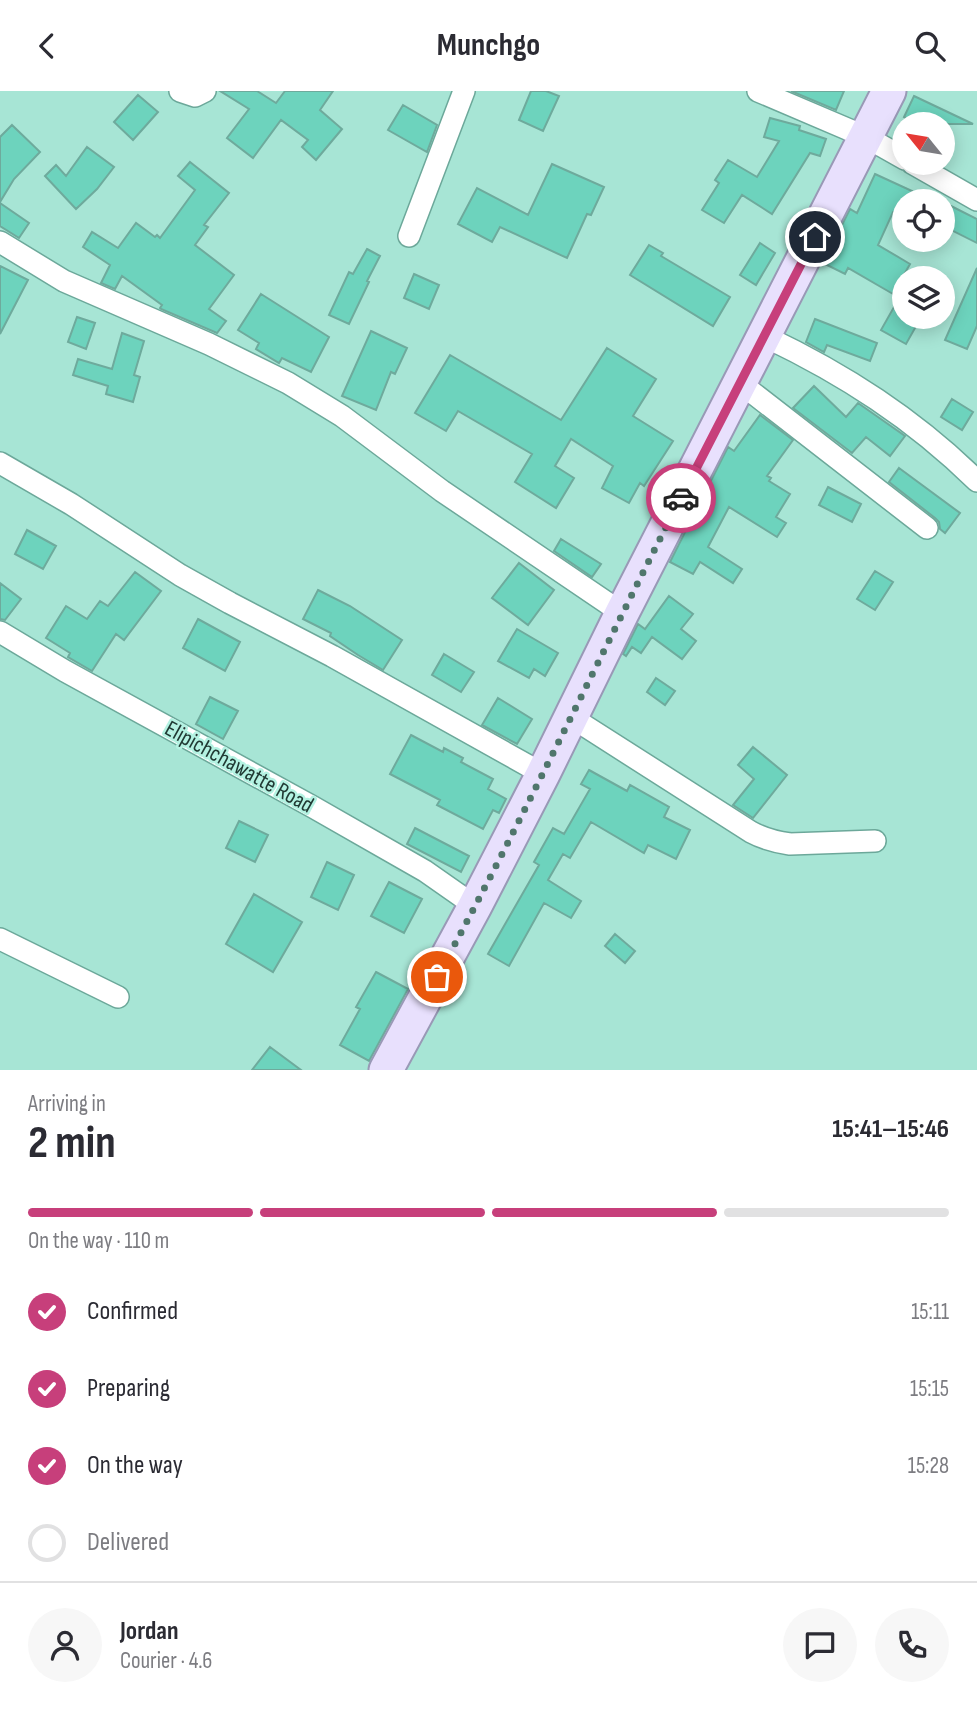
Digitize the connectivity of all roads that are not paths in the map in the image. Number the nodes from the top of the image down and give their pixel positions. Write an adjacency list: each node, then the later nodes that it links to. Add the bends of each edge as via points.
1 (180, 91): 2 (street, via 195,96)
2 (205, 91)
3 (464, 91): 10 (street)
4 (758, 91): 6 (street)
5 (888, 91): 6 (main road)
6 (866, 137): 7 (street); 12 (main road)
7 (892, 152)
8 (933, 175): 9 (street)
9 (977, 200)
10 (409, 236)
11 (0, 242): 17 (street, via 64,281 288,383)
12 (764, 336): 13 (main road); 15 (street, via 886,405)
13 (740, 383): 16 (street); 17 (main road)
14 (0, 463): 20 (street, via 180,575)
15 (977, 481)
16 (927, 528)
17 (622, 613): 19 (main road)
18 (0, 632): 22 (street, Elipichchawatte Road, via 425,871)
19 (571, 717): 20 (main road); 21 (street, via 763,838 790,844)
20 (543, 774): 22 (main road)
21 (875, 841)
22 (475, 906): 25 (main road)
23 (0, 939): 24 (street)
24 (118, 997)
25 (386, 1070)

